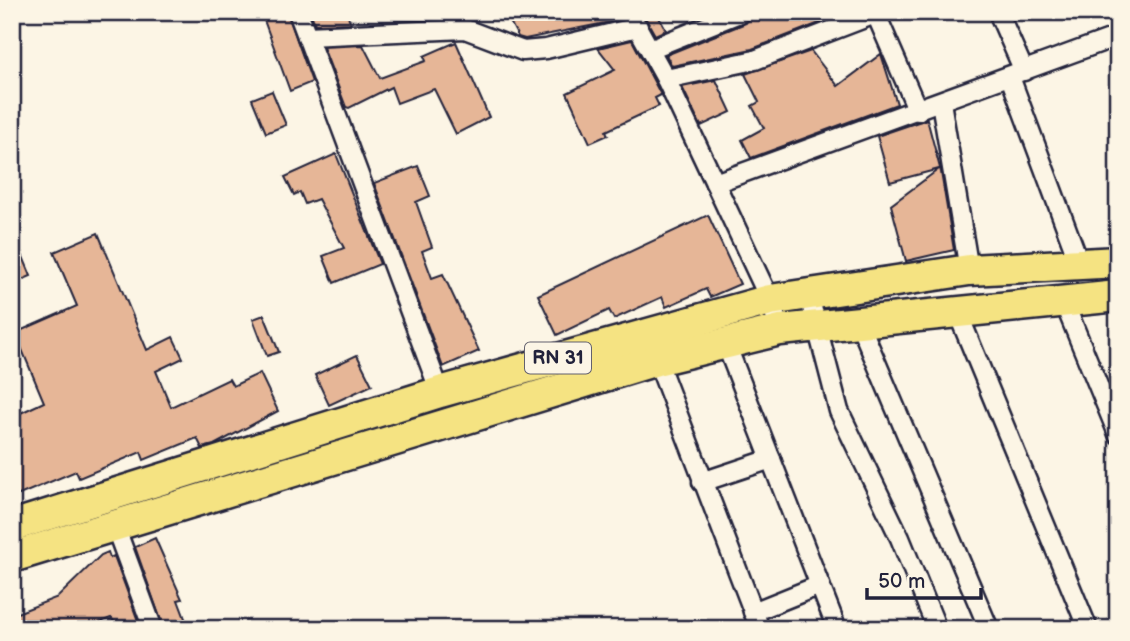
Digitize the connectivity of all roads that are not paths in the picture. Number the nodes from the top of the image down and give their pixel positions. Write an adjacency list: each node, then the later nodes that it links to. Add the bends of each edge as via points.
1 (298, 12): 6 (street)
2 (742, 12): 8 (street)
3 (998, 12): 9 (street)
4 (875, 13): 10 (street, via 755,60); 12 (street)
5 (634, 20): 6 (street, via 546,49 523,51 465,29); 8 (street)
6 (307, 36): 27 (street)
7 (1118, 36): 9 (street)
8 (650, 49): 10 (street)
9 (1017, 74): 11 (street); 14 (street)
10 (666, 79): 13 (street)
11 (941, 102): 12 (street); 16 (street)
12 (918, 111): 13 (street)
13 (715, 183): 19 (street)
14 (1079, 262): 15 (highway, RN 31); 16 (highway, RN 31)
15 (1118, 262)
16 (969, 270): 17 (highway, RN 31)
17 (808, 292): 19 (highway, RN 31); 23 (street)
18 (1118, 296): 20 (highway, RN 31)
19 (770, 300): 24 (street); 27 (highway, RN 31)
20 (1063, 300): 21 (highway, RN 31); 28 (street)
21 (957, 311): 22 (highway, RN 31); 40 (street)
22 (859, 322): 23 (highway, RN 31); 39 (street)
23 (816, 328): 24 (highway, RN 31); 38 (street, via 839,411 900,538)
24 (780, 330): 25 (highway, RN 31)
25 (726, 344): 26 (highway, RN 31); 29 (street)
26 (657, 360): 30 (street); 31 (highway, RN 31)
27 (440, 392): 32 (highway, RN 31)
28 (1118, 434)
29 (771, 459): 30 (street); 34 (street)
30 (702, 482): 35 (street)
31 (115, 526): 33 (highway, RN 31); 36 (street)
32 (12, 527)
33 (12, 557)
34 (820, 585): 35 (street); 37 (street)
35 (756, 621)
36 (153, 629)
37 (837, 629)
38 (937, 629)
39 (989, 629)
40 (1088, 629)

